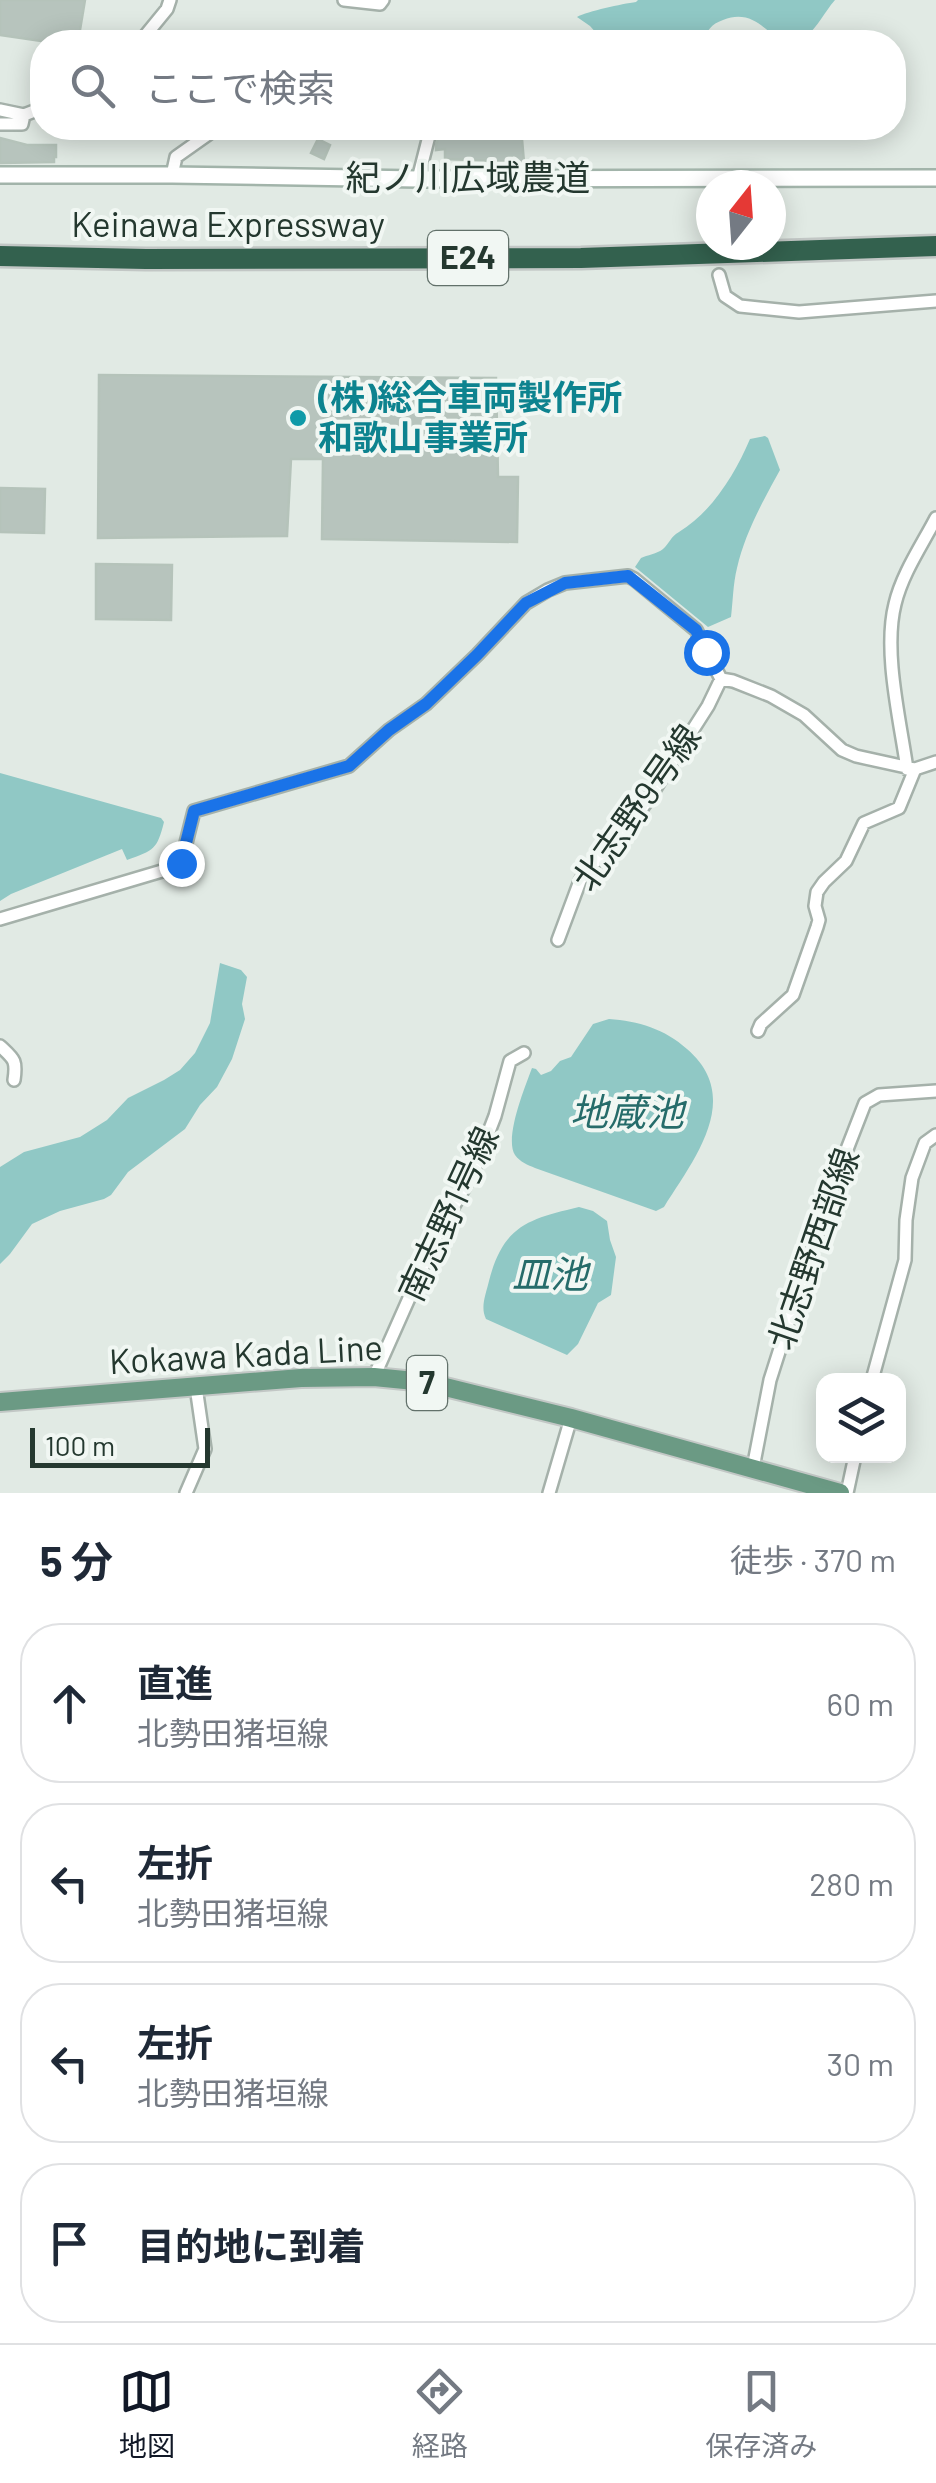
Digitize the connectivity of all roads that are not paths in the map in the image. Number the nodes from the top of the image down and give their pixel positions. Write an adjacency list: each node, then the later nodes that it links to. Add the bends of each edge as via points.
1 (170, 0): 4 (street)
2 (344, 0): 3 (street)
3 (382, 0)
4 (149, 30)
5 (0, 110): 7 (street)
6 (30, 114): 7 (street)
7 (24, 115): 8 (street, via 22,124)
8 (0, 124)
9 (199, 140): 12 (street, via 176,157)
10 (429, 140): 14 (street)
11 (0, 175): 12 (street, 紀ノ川広域農道)
12 (172, 175): 14 (street, 紀ノ川広域農道)
13 (936, 178): 15 (street, 紀ノ川広域農道)
14 (418, 179): 16 (street, 紀ノ川広域農道)
15 (786, 181)
16 (696, 182)
17 (936, 246): 18 (highway, Keinawa Expressway / E24, via 581,258)
18 (0, 256)
19 (719, 274): 20 (street, via 725,296 740,306 798,312)
20 (936, 301)
21 (936, 518): 24 (street, via 894,604 890,645)
22 (721, 679): 24 (street, via 771,696 842,750); 25 (street, via 696,630 634,579 565,583 526,603 426,704 349,766 194,811 181,863 172,868); 26 (street, 北志野9号線, via 648,800 586,871)
23 (936, 762): 24 (street)
24 (911, 769): 27 (street, via 899,808 864,823 846,861 820,886 817,927 793,995)
25 (0, 918)
26 (558, 940)
27 (758, 1031)
28 (0, 1046): 30 (street, via 14,1059)
29 (524, 1053): 34 (street, 南志野1号線, via 510,1061 473,1173 438,1233)
30 (14, 1080)
31 (936, 1091): 39 (street, 北志野西部線, via 879,1095 865,1103 770,1380)
32 (936, 1135): 33 (street, via 925,1142 912,1178 905,1260)
33 (874, 1373)
34 (374, 1378): 35 (main road, Kokawa Kada Line / 7); 37 (main road, Kokawa Kada Line / 7, via 425,1382)
35 (196, 1387): 36 (main road, Kokawa Kada Line / 7); 41 (street, via 205,1448)
36 (0, 1402)
37 (571, 1418): 39 (main road, Kokawa Kada Line / 7); 42 (street)
38 (851, 1463): 40 (street)
39 (753, 1468): 40 (main road, Kokawa Kada Line / 7)
40 (833, 1492)
41 (186, 1493)
42 (550, 1493)

